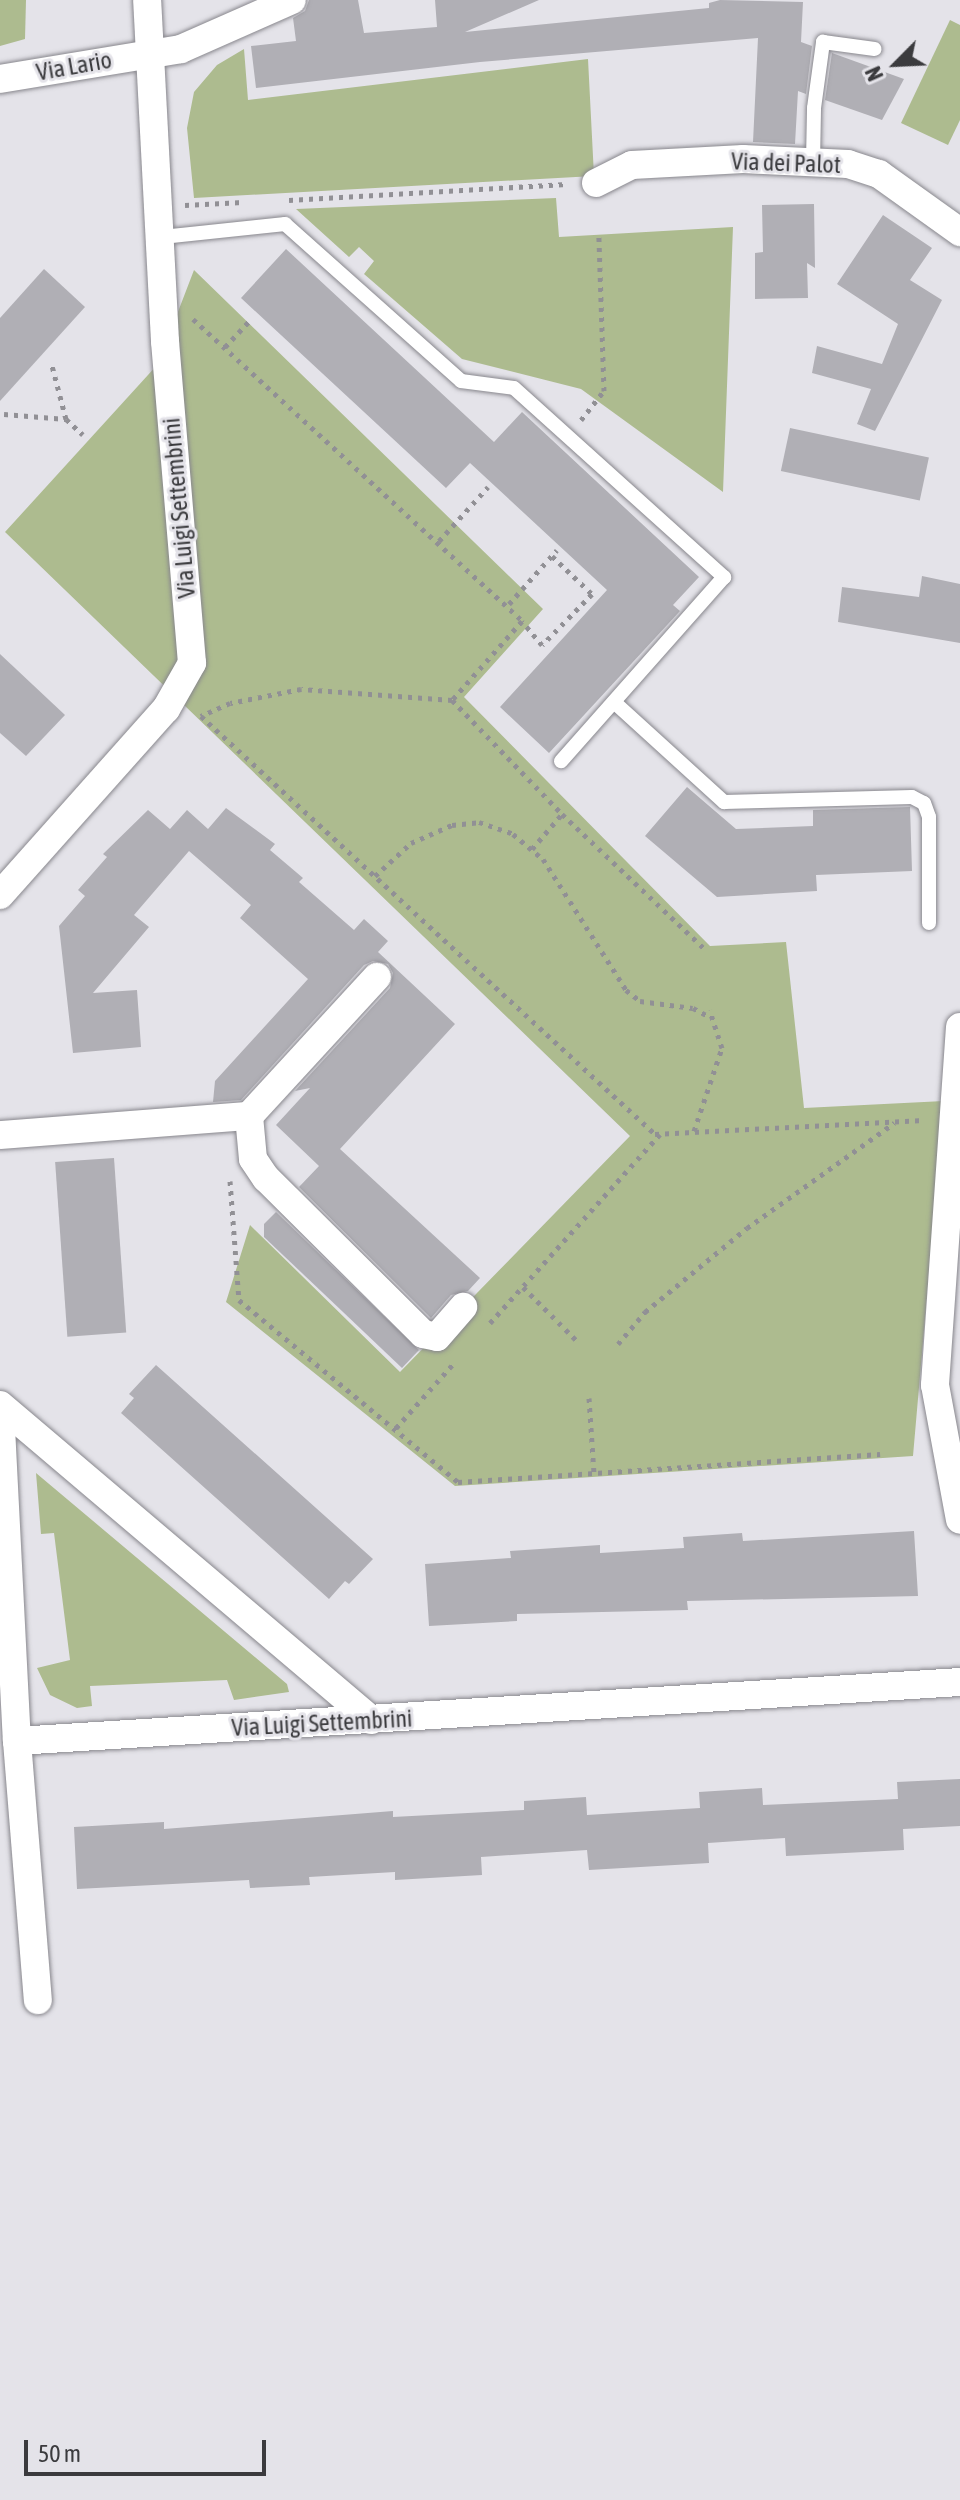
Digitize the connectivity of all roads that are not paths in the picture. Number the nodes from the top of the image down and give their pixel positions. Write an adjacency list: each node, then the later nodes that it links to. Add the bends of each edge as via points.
1 (147, 0): 4 (street, Via Luigi Settembrini)
2 (292, 0): 4 (street, Via Lario, via 181,49)
3 (875, 49): 6 (lane, via 823,42)
4 (148, 52): 5 (street, Via Lario); 9 (street, Via Luigi Settembrini)
5 (0, 79)
6 (813, 162): 7 (street, Via dei Palot, via 743,159 632,165); 8 (street, Via dei Palot, via 848,164 879,174)
7 (596, 183)
8 (960, 232)
9 (162, 237): 10 (lane, via 285,224 461,381 514,388 724,577); 12 (street, Via Luigi Settembrini, via 165,341 192,663 166,709)
10 (614, 702): 11 (lane); 13 (lane, via 724,802 912,797 924,803 929,817)
11 (561, 761)
12 (0, 895)
13 (929, 923)
14 (377, 977): 16 (street)
15 (960, 1027): 20 (street, via 935,1385)
16 (237, 1118): 17 (street); 18 (street, via 266,1178 423,1334 437,1337)
17 (0, 1135)
18 (463, 1307)
19 (0, 1406): 22 (street); 23 (street)
20 (960, 1520)
21 (960, 1682): 22 (street, Via Luigi Settembrini)
22 (371, 1720): 23 (street, Via Luigi Settembrini)
23 (17, 1741): 24 (street)
24 (38, 2000)

